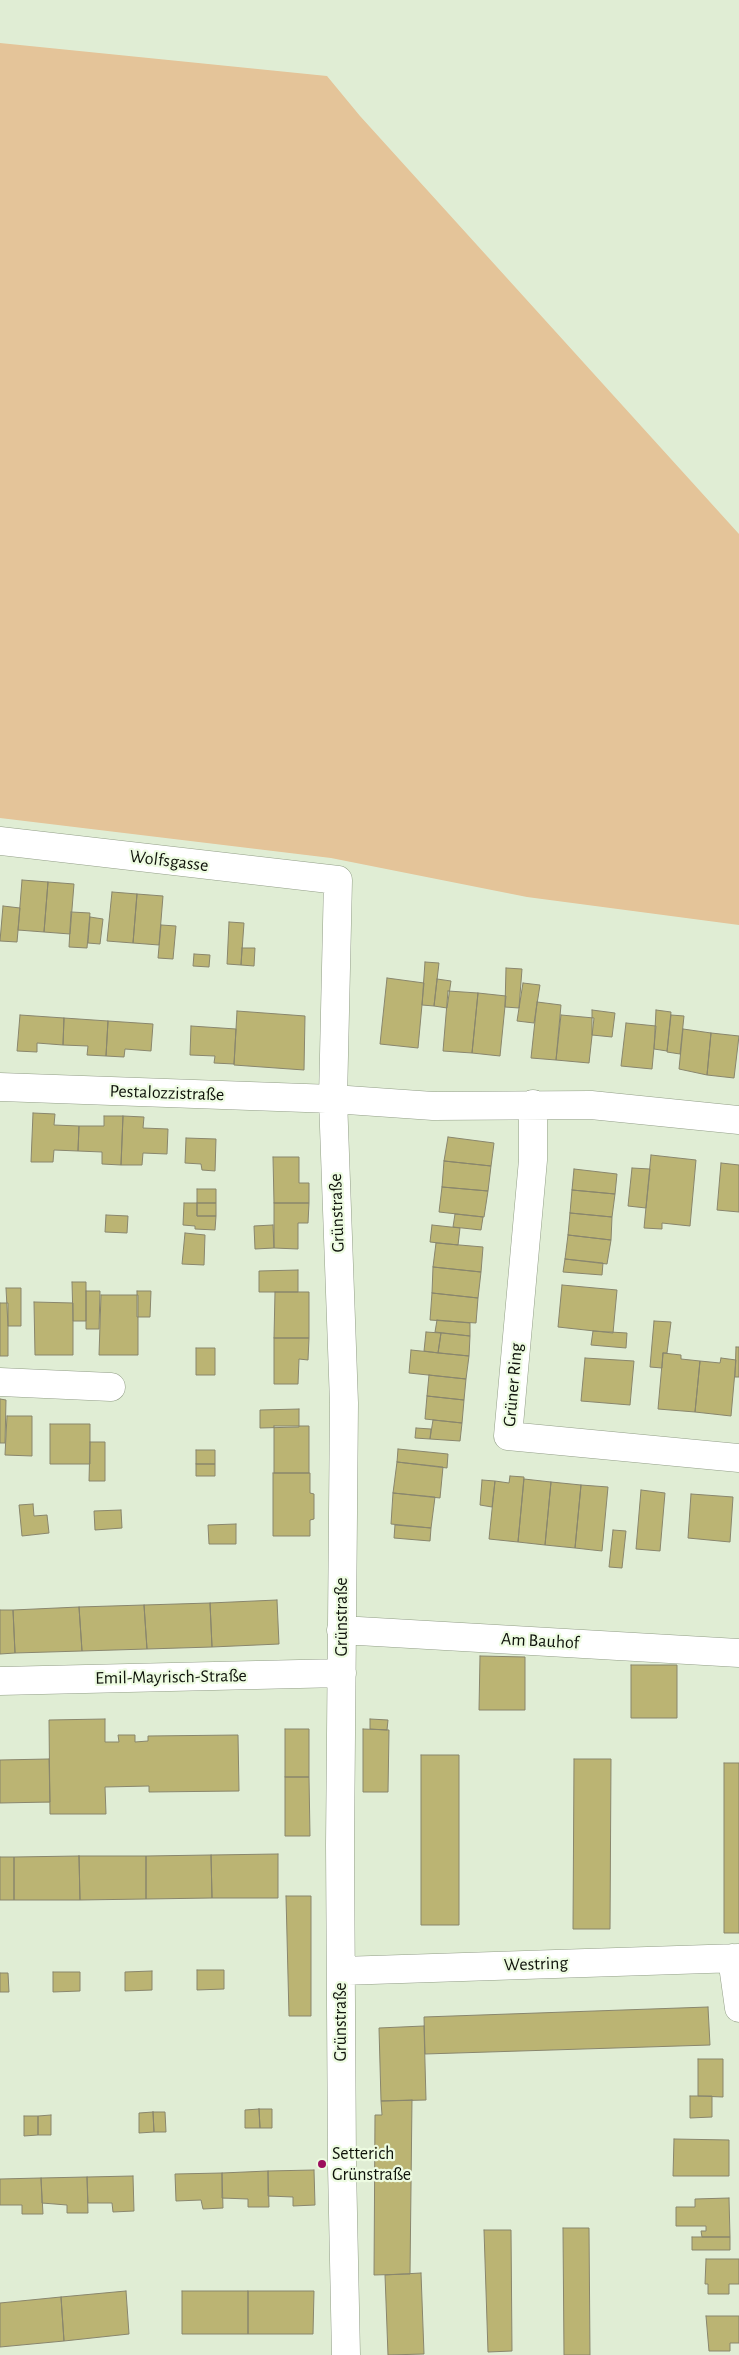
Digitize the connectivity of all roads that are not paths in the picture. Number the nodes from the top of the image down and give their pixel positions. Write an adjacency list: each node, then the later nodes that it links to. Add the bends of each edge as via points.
1 (0, 841): 2 (street, Wolfsgasse)
2 (338, 880): 4 (street, Grünstraße)
3 (0, 1087): 4 (street, Pestalozzistraße)
4 (333, 1099): 5 (street, via 433,1106); 10 (street, Grünstraße, via 344,1403)
5 (533, 1104): 6 (street, via 591,1105); 9 (street, Grüner Ring, via 533,1160 508,1436)
6 (739, 1120)
7 (0, 1382): 8 (street)
8 (111, 1387)
9 (739, 1458)
10 (341, 1630): 11 (street, Am Bauhof); 12 (street, Grünstraße)
11 (739, 1653)
12 (342, 1673): 13 (street, Emil-Mayrisch-Straße); 15 (street, Grünstraße)
13 (0, 1681)
14 (735, 1958): 15 (street, Westring); 16 (street)
15 (341, 1971): 17 (street, Grünstraße)
16 (739, 2008)
17 (346, 2355)

